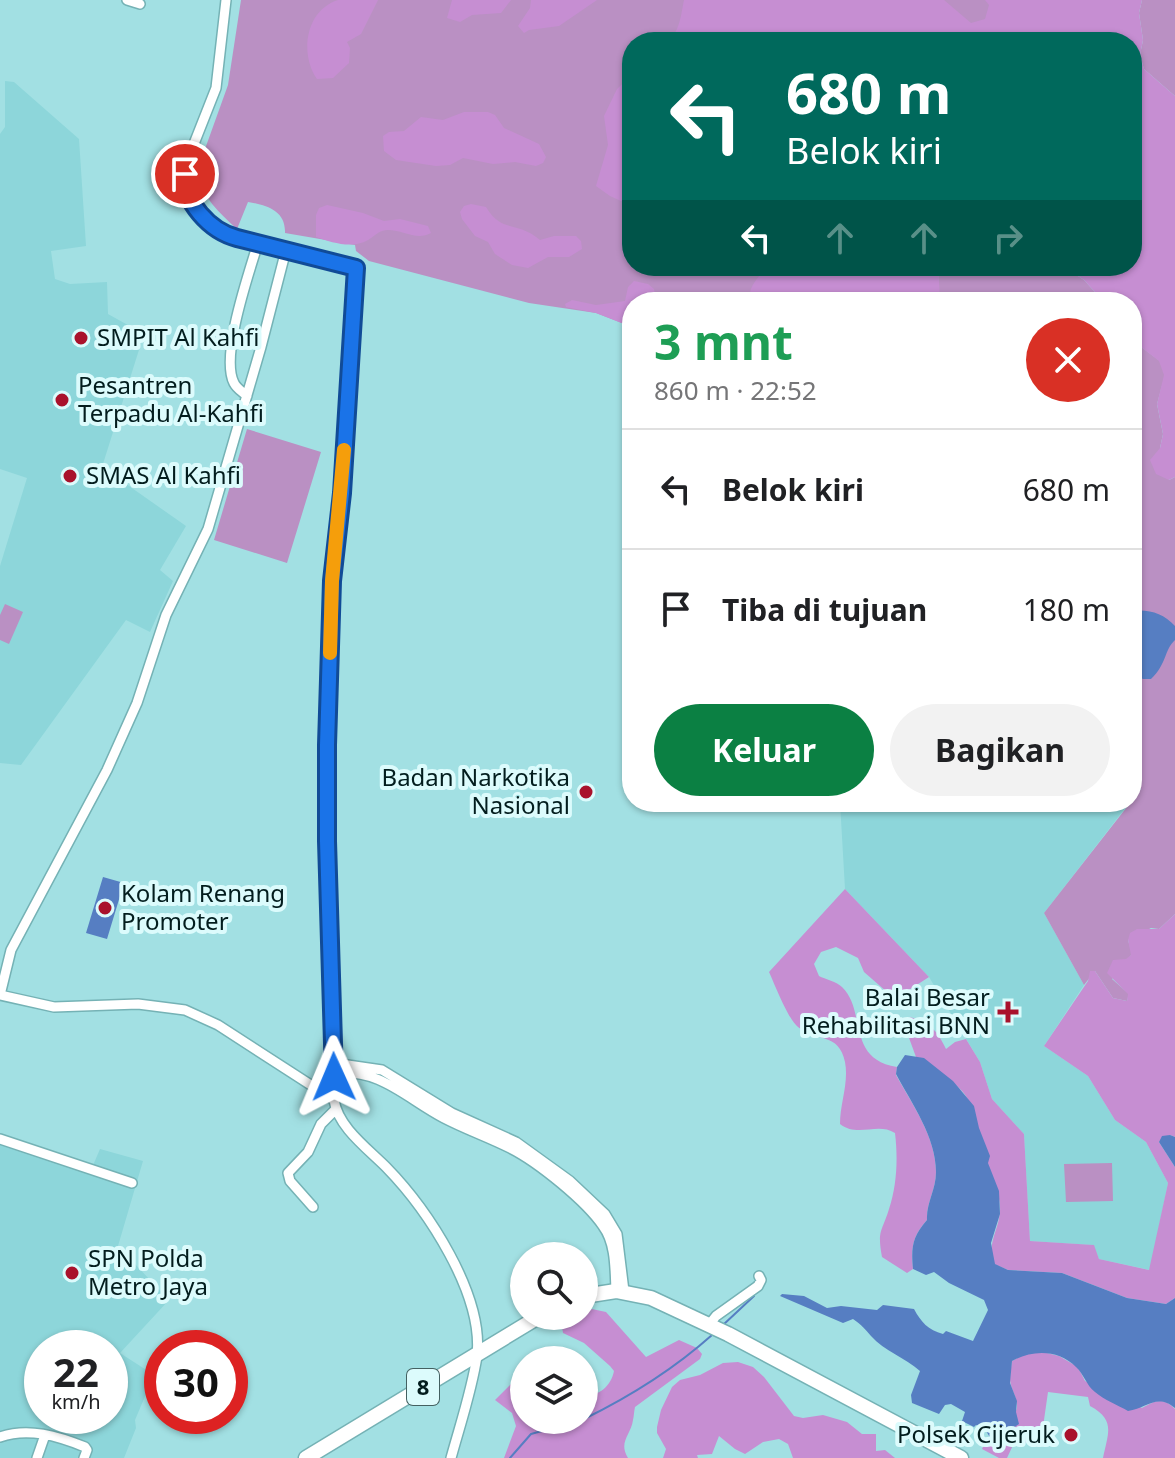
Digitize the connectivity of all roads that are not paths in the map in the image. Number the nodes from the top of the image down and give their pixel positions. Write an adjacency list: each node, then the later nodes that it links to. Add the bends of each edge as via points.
1 (127, 0): 3 (street)
2 (226, 0): 4 (street, via 216,88 188,159 185,185 199,212 219,231)
3 (140, 4)
4 (258, 243): 5 (street); 6 (street, via 230,361 235,386)
5 (286, 250): 6 (street); 7 (street, via 356,268 331,614 327,841)
6 (247, 396): 8 (street, via 208,529 166,615 133,712 11,950 0,995 54,1007 153,1004 185,1010 218,1025)
7 (334, 1068): 8 (street); 13 (street, via 379,1078 513,1149 565,1187 610,1237)
8 (335, 1105): 11 (street, via 308,1152 288,1173); 17 (street, via 354,1135 433,1224 461,1278)
9 (0, 1139): 10 (street)
10 (132, 1183)
11 (313, 1207)
12 (759, 1276): 15 (street, via 758,1286)
13 (620, 1291): 14 (highway); 15 (highway, via 651,1298)
14 (598, 1294)
15 (710, 1326): 24 (highway)
16 (517, 1330): 17 (highway, 8)
17 (477, 1355): 22 (highway, 8); 23 (street)
18 (45, 1435): 19 (street, via 13,1432); 20 (street); 21 (street, via 85,1447)
19 (0, 1437)
20 (37, 1458)
21 (84, 1458)
22 (306, 1458)
23 (451, 1458)
24 (961, 1458)

